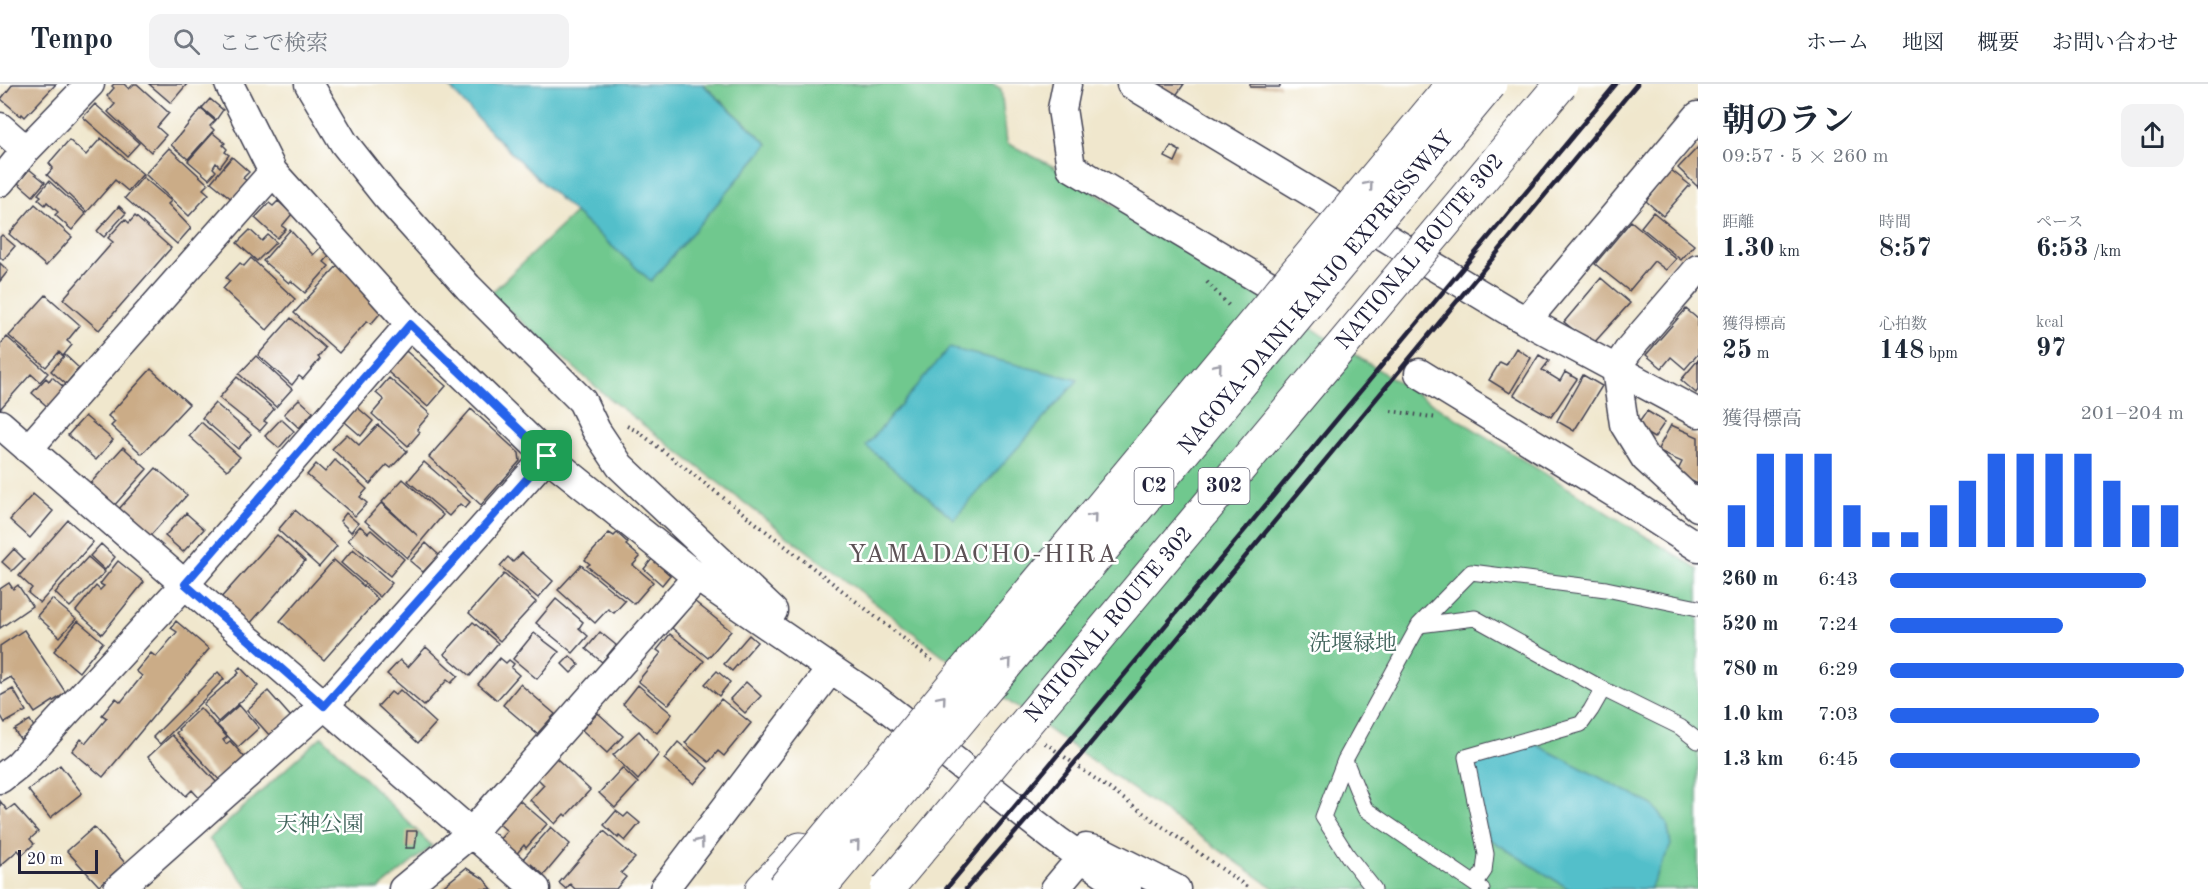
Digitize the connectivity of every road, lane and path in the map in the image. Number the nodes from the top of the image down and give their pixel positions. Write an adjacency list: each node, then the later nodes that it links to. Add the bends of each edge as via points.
1 (90, 84): 15 (street)
2 (229, 84): 16 (street)
3 (309, 84): 37 (street, via 344,143 386,196 468,287 582,401 620,466)
4 (1067, 84): 19 (street, via 1062,109 1071,167)
5 (1131, 84): 20 (street)
6 (1454, 84): 42 (highway, one-way to 6, bridge)
7 (1484, 84): 13 (highway, bridge)
8 (1490, 84): 13 (highway, NAGOYA-DAINI-KANJO EXPRESSWAY / C2, bridge)
9 (1534, 84): 44 (highway, NAGOYA-DAINI-KANJO EXPRESSWAY / C2)
10 (1561, 84): 58 (highway, NATIONAL ROUTE 302 / 302, bridge)
11 (1580, 84): 44 (highway, bridge, via 1353,361 1164,575)
12 (1698, 116): 20 (street)
13 (1460, 120): 56 (highway, NAGOYA-DAINI-KANJO EXPRESSWAY / C2, one-way to 13, bridge)
14 (0, 127): 15 (street)
15 (26, 150): 17 (street)
16 (273, 172): 21 (street); 27 (street)
17 (0, 182)
18 (1698, 268): 22 (street)
19 (1301, 304)
20 (1526, 321): 22 (street)
21 (410, 324): 28 (street); 32 (street)
22 (1616, 369): 24 (street); 29 (street, via 1624,424 1645,458)
23 (1419, 373): 30 (street)
24 (1698, 413)
25 (620, 422): 36 (path, via 639,432)
26 (0, 424): 27 (street)
27 (28, 449): 32 (street)
28 (547, 456): 31 (street); 39 (street)
29 (1698, 507)
30 (1698, 547)
31 (697, 577): 35 (street); 46 (street)
32 (185, 584): 39 (street); 45 (street, via 18,765)
33 (1698, 608): 34 (lane, via 1606,589 1470,572)
34 (1419, 625): 38 (lane, via 1475,618); 43 (lane)
35 (831, 669): 37 (street); 53 (street, one-way to 35)
36 (944, 670)
37 (855, 685): 47 (street)
38 (1603, 689): 40 (lane, via 1680,727); 49 (lane, via 1581,724 1466,757 1486,854)
39 (324, 706): 46 (street); 50 (street)
40 (1698, 741)
41 (1044, 743): 62 (path)
42 (896, 754): 54 (highway, bridge); 55 (highway, bridge)
43 (1345, 760): 49 (lane, via 1365,809); 63 (lane, via 1323,817)
44 (969, 764): 57 (highway, NAGOYA-DAINI-KANJO EXPRESSWAY / C2)
45 (0, 779)
46 (470, 834): 51 (street); 52 (street)
47 (1058, 841): 48 (street); 61 (street, via 1103,852)
48 (1081, 858): 59 (street); 60 (street)
49 (1479, 887)
50 (118, 889)
51 (403, 889)
52 (536, 889)
53 (664, 889)
54 (762, 889)
55 (783, 889)
56 (819, 889)
57 (864, 889)
58 (887, 889)
59 (1055, 889)
60 (1127, 889)
61 (1176, 889)
62 (1250, 889)
63 (1374, 889)

